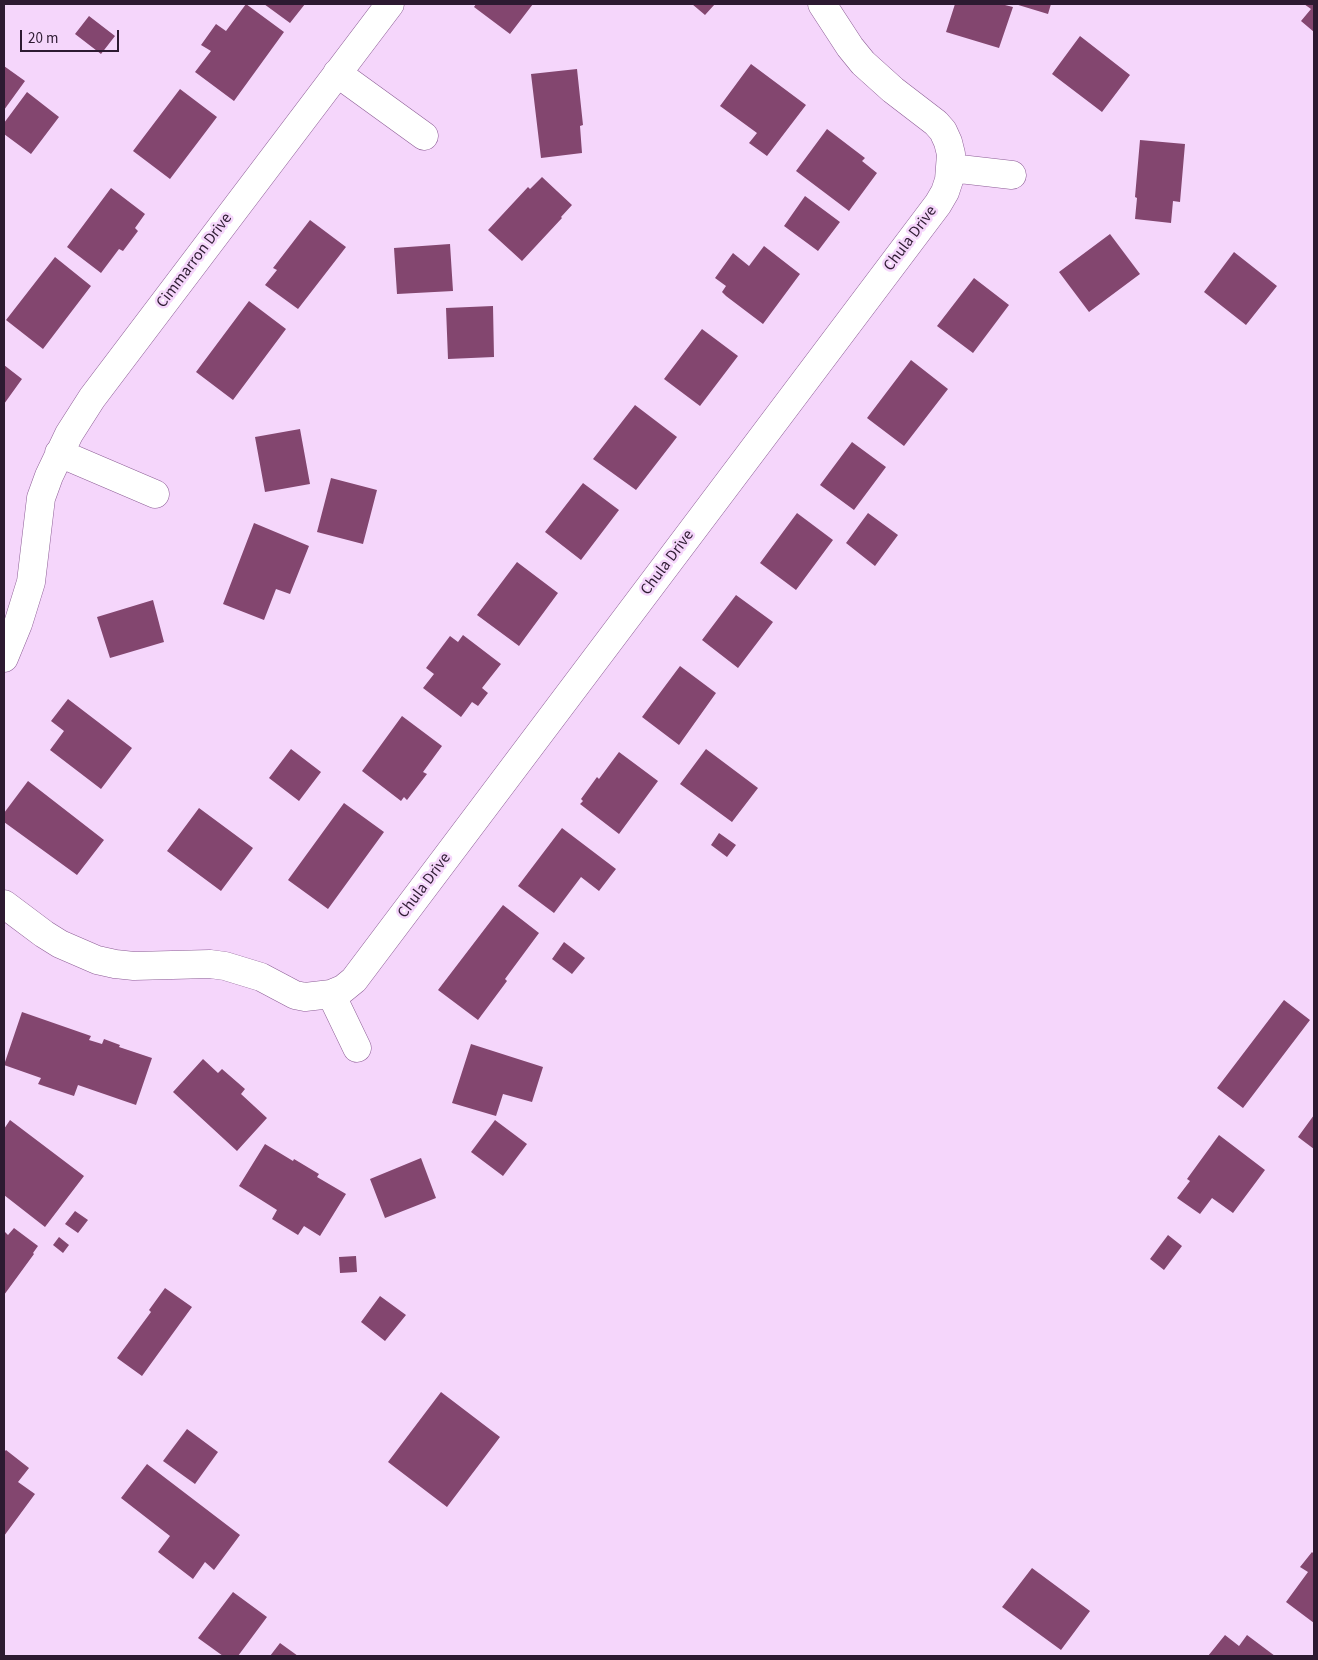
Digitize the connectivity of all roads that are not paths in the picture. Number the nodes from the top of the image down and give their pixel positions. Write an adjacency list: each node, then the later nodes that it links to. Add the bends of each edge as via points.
1 (390, 4): 3 (street, Cimmarron Drive)
2 (822, 4): 5 (street, via 863,63 943,131 951,154)
3 (337, 73): 4 (street); 7 (street, Cimmarron Drive, via 92,398)
4 (424, 136)
5 (951, 168): 6 (street); 11 (street, Chula Drive, via 945,192 938,204 902,252 362,970 343,989)
6 (1012, 175)
7 (59, 453): 8 (street); 9 (street, Cimmarron Drive, via 41,498 31,582)
8 (155, 494)
9 (4, 658)
10 (4, 904): 11 (street, Chula Drive, via 44,934 97,960 134,966 225,966 261,977 295,995)
11 (331, 994): 12 (street)
12 (357, 1048)

